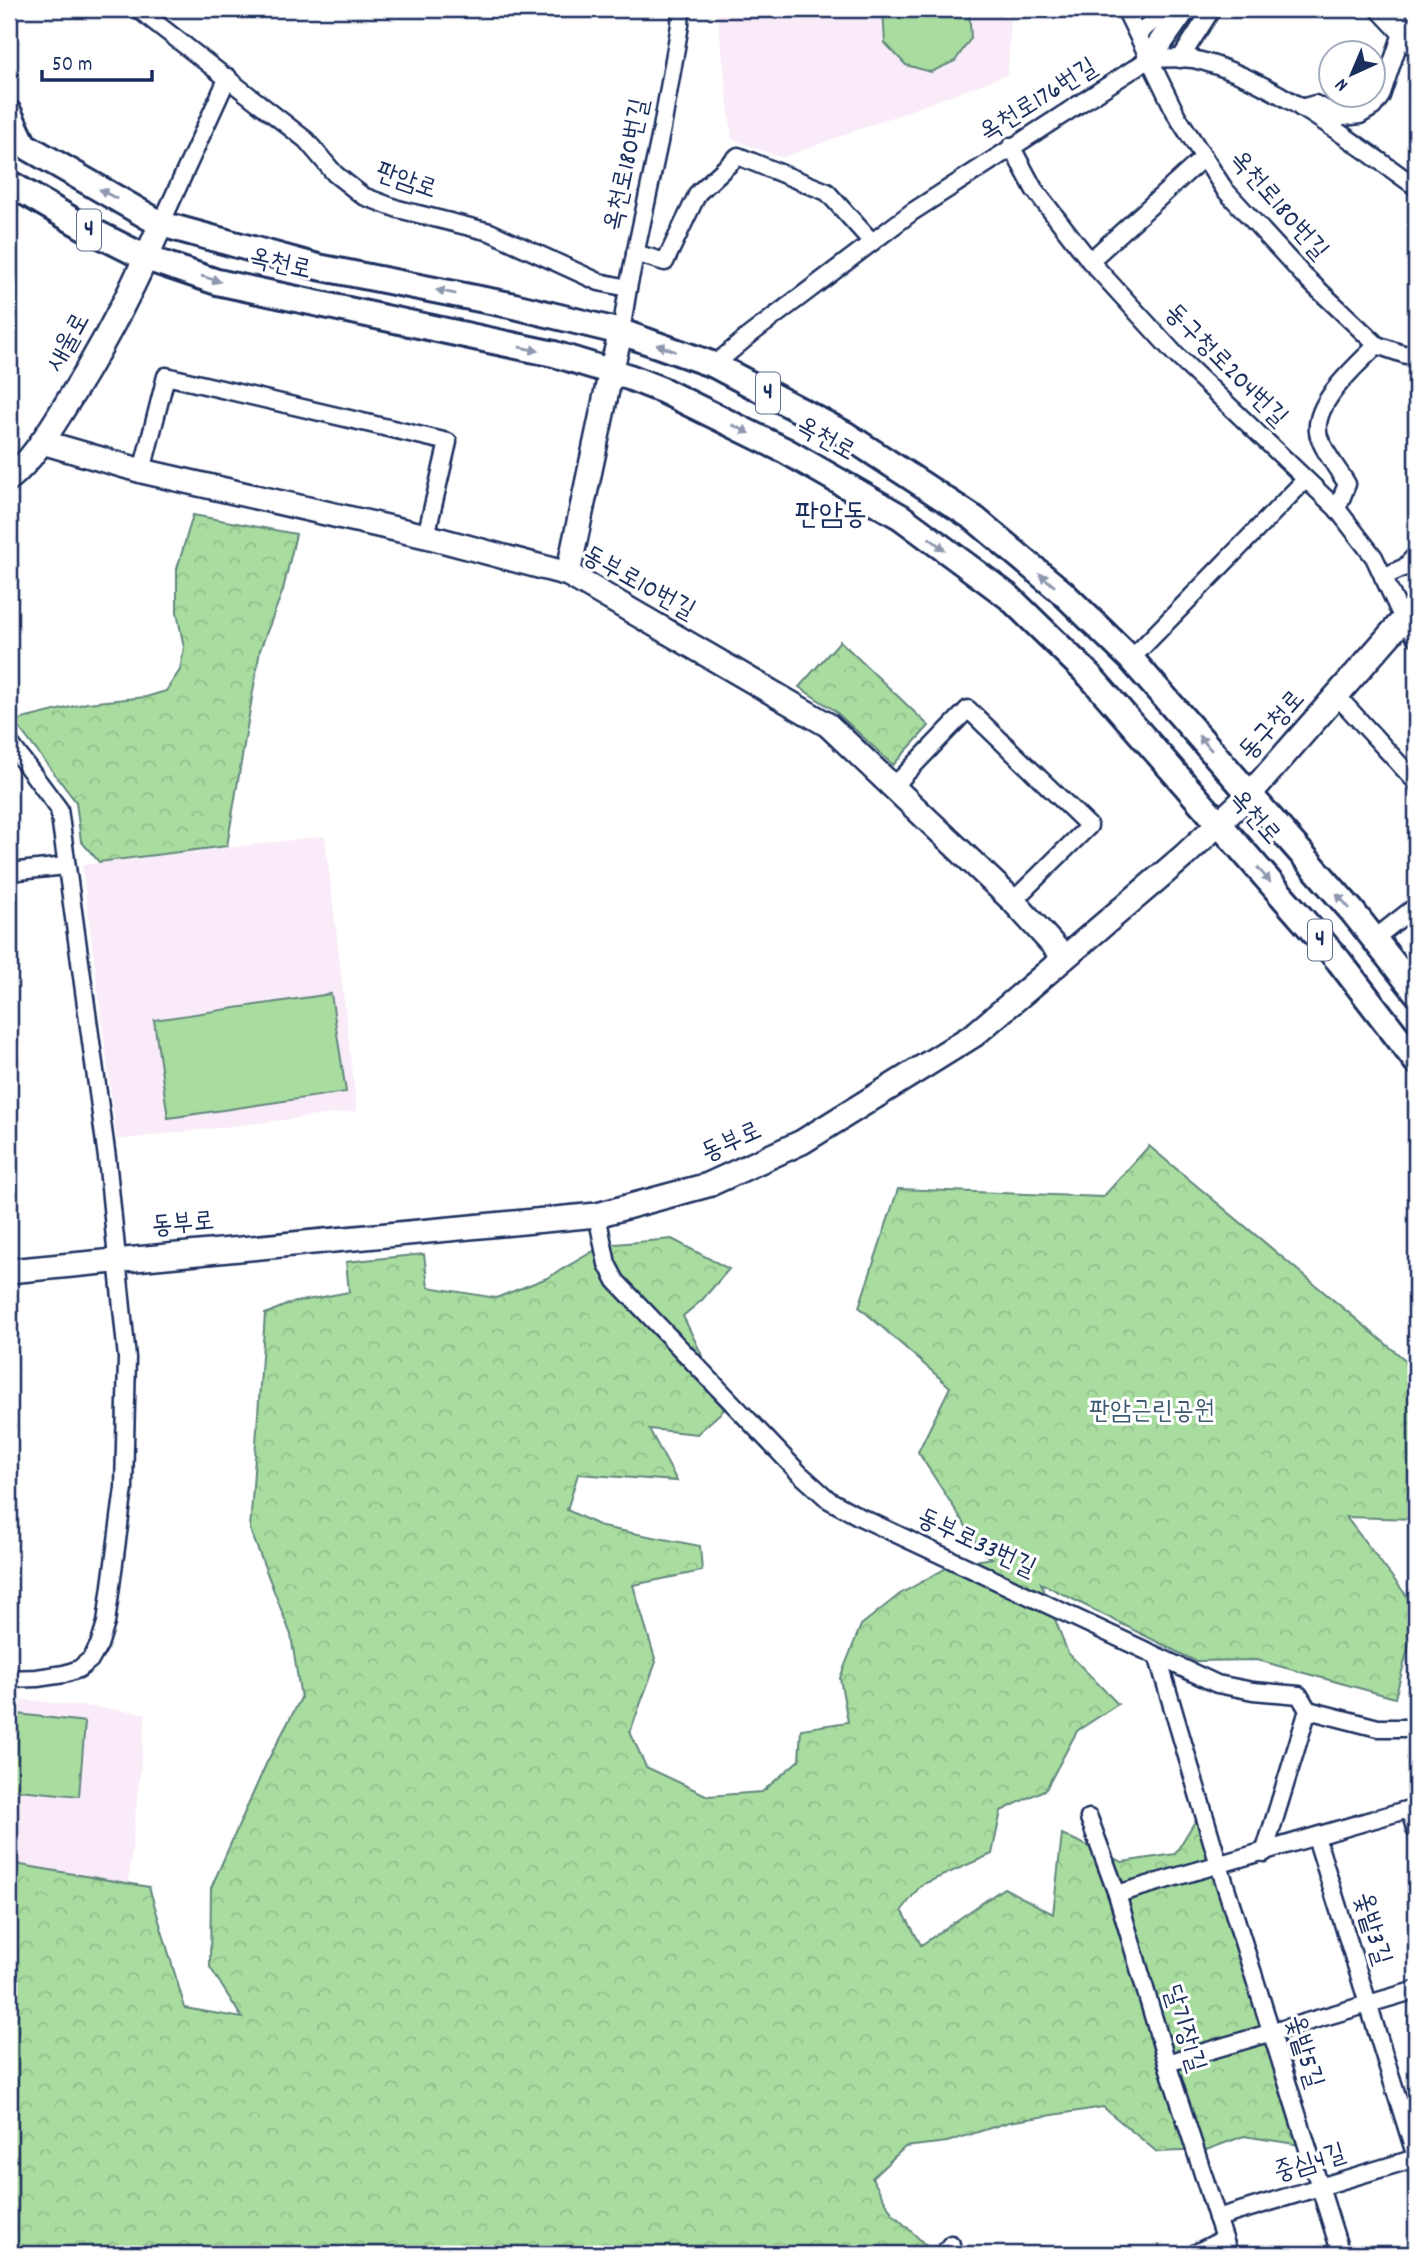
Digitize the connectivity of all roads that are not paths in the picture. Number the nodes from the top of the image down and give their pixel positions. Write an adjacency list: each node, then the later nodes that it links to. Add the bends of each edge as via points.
1 (138, 9): 12 (street, 판암로)
2 (681, 9): 22 (street, 옥천로180번길)
3 (1125, 9): 8 (street, 옥천로180번길)
4 (1160, 9): 8 (street)
5 (1184, 9): 10 (main road)
6 (1212, 9): 11 (street)
7 (1383, 9): 9 (main road)
8 (1138, 34): 10 (street, 옥천로180번길)
9 (1409, 37): 13 (street, via 1373,107 1343,117 1315,104)
10 (1149, 59): 11 (street); 16 (street, 옥천로176번길); 17 (street, 옥천로180번길)
11 (1180, 59): 13 (street, via 1236,74)
12 (228, 77): 20 (street); 25 (street, 판암로, via 306,140 335,174 363,197 490,232 599,282)
13 (1301, 108): 19 (street)
14 (9, 113): 15 (main road, 옥천로 / 4)
15 (14, 138): 20 (main road, 옥천로 / 4, one-way to 15)
16 (1011, 146): 21 (street, 옥천로176번길); 24 (street, 동구청로204번길, via 1034,190)
17 (1204, 157): 24 (street); 27 (street, 옥천로180번길, via 1225,190 1303,275)
18 (9, 183): 23 (main road, 옥천로 / 4)
19 (1416, 187)
20 (161, 224): 23 (main road, 새울로); 26 (main road, 옥천로 / 4, one-way to 20, via 318,267)
21 (872, 242): 22 (street, via 827,192 738,156 698,193 665,262); 29 (street, 옥천로176번길)
22 (635, 253): 25 (street, 옥천로180번길)
23 (146, 258): 30 (main road, 옥천로 / 4, one-way to 30, via 217,282 554,354); 31 (main road, 새울로, via 87,371)
24 (1090, 261): 34 (street, 동구청로204번길, via 1175,354)
25 (628, 288): 26 (street, 옥천로180번길)
26 (621, 332): 29 (main road, 옥천로 / 4, one-way to 26); 30 (main road)
27 (1377, 345): 28 (street, via 1406,355); 35 (street, via 1319,414 1318,435 1347,484)
28 (1416, 351)
29 (714, 365): 41 (main road, 옥천로 / 4, one-way to 29, via 1063,593 975,519 845,434)
30 (611, 371): 38 (main road); 47 (main road, 옥천로 / 4, one-way to 47, via 662,390 786,451 901,517 1009,597 1090,676)
31 (42, 442): 32 (main road, 동부로10번길); 33 (main road, 새울로)
32 (142, 471): 36 (main road, 동부로10번길); 36 (street, via 166,376 448,443)
33 (9, 479)
34 (1305, 480): 35 (street, 동구청로204번길); 41 (street)
35 (1337, 509): 39 (street, 동구청로204번길, via 1374,557)
36 (426, 536): 38 (main road, 동부로10번길)
37 (1416, 555): 39 (street, via 1405,567)
38 (568, 574): 45 (main road, 동부로10번길, via 828,726)
39 (1383, 577): 40 (street, 동구청로204번길)
40 (1412, 620): 42 (main road, 동구청로)
41 (1131, 659): 46 (main road, 옥천로 / 4, one-way to 41)
42 (1337, 696): 44 (street, 동구청로); 46 (main road, 동구청로)
43 (9, 742): 48 (street, 동부로, via 59,809)
44 (1416, 782)
45 (894, 786): 50 (main road, 동부로10번길); 50 (street, via 968,709 978,718 1089,826)
46 (1250, 794): 47 (main road, 동부로); 52 (main road, 옥천로 / 4, one-way to 46)
47 (1219, 823): 53 (main road, 동부로); 55 (main road, 옥천로 / 4, one-way to 55, via 1339,961)
48 (66, 866): 49 (street); 57 (street, 동부로)
49 (9, 872)
50 (1013, 901): 53 (main road, 동부로10번길)
51 (1414, 914): 52 (street)
52 (1374, 939): 54 (main road, 옥천로 / 4)
53 (1064, 957): 56 (main road, 동부로, via 974,1035 802,1142 708,1185)
54 (1415, 989)
55 (1416, 1061)
56 (597, 1215): 57 (main road, 동부로); 59 (street, 동부로33번길, via 607,1264 616,1281 830,1500)
57 (118, 1259): 58 (main road, 동부로); 60 (street, 동부로, via 127,1358 124,1488 106,1623 91,1659 79,1669)
58 (9, 1271)
59 (1158, 1658): 61 (street, 동부로33번길, via 1217,1684 1299,1695); 68 (street, 옻밭5길)
60 (9, 1679)
61 (1308, 1710): 62 (street, via 1378,1728); 67 (street)
62 (1416, 1728)
63 (1413, 1808): 65 (street); 66 (street)
64 (1089, 1818): 69 (street, 달기장1길)
65 (1416, 1831)
66 (1316, 1836): 67 (street); 71 (street, 옻밭3길)
67 (1264, 1853): 68 (street)
68 (1219, 1865): 69 (street); 72 (street, 옻밭5길)
69 (1117, 1894): 73 (street, 달기장1길)
70 (1416, 1990): 71 (street)
71 (1368, 2004): 72 (street); 74 (street, 옻밭3길)
72 (1271, 2032): 73 (street); 75 (street, 옻밭5길)
73 (1167, 2063): 76 (street, 달기장1길)
74 (1416, 2157): 75 (street, 중심4길)
75 (1320, 2187): 76 (street, 중심4길); 79 (street, 옻밭5길)
76 (1217, 2218): 77 (street, 달기장1길)
77 (1227, 2247): 78 (street)
78 (1194, 2254)
79 (1341, 2254)

